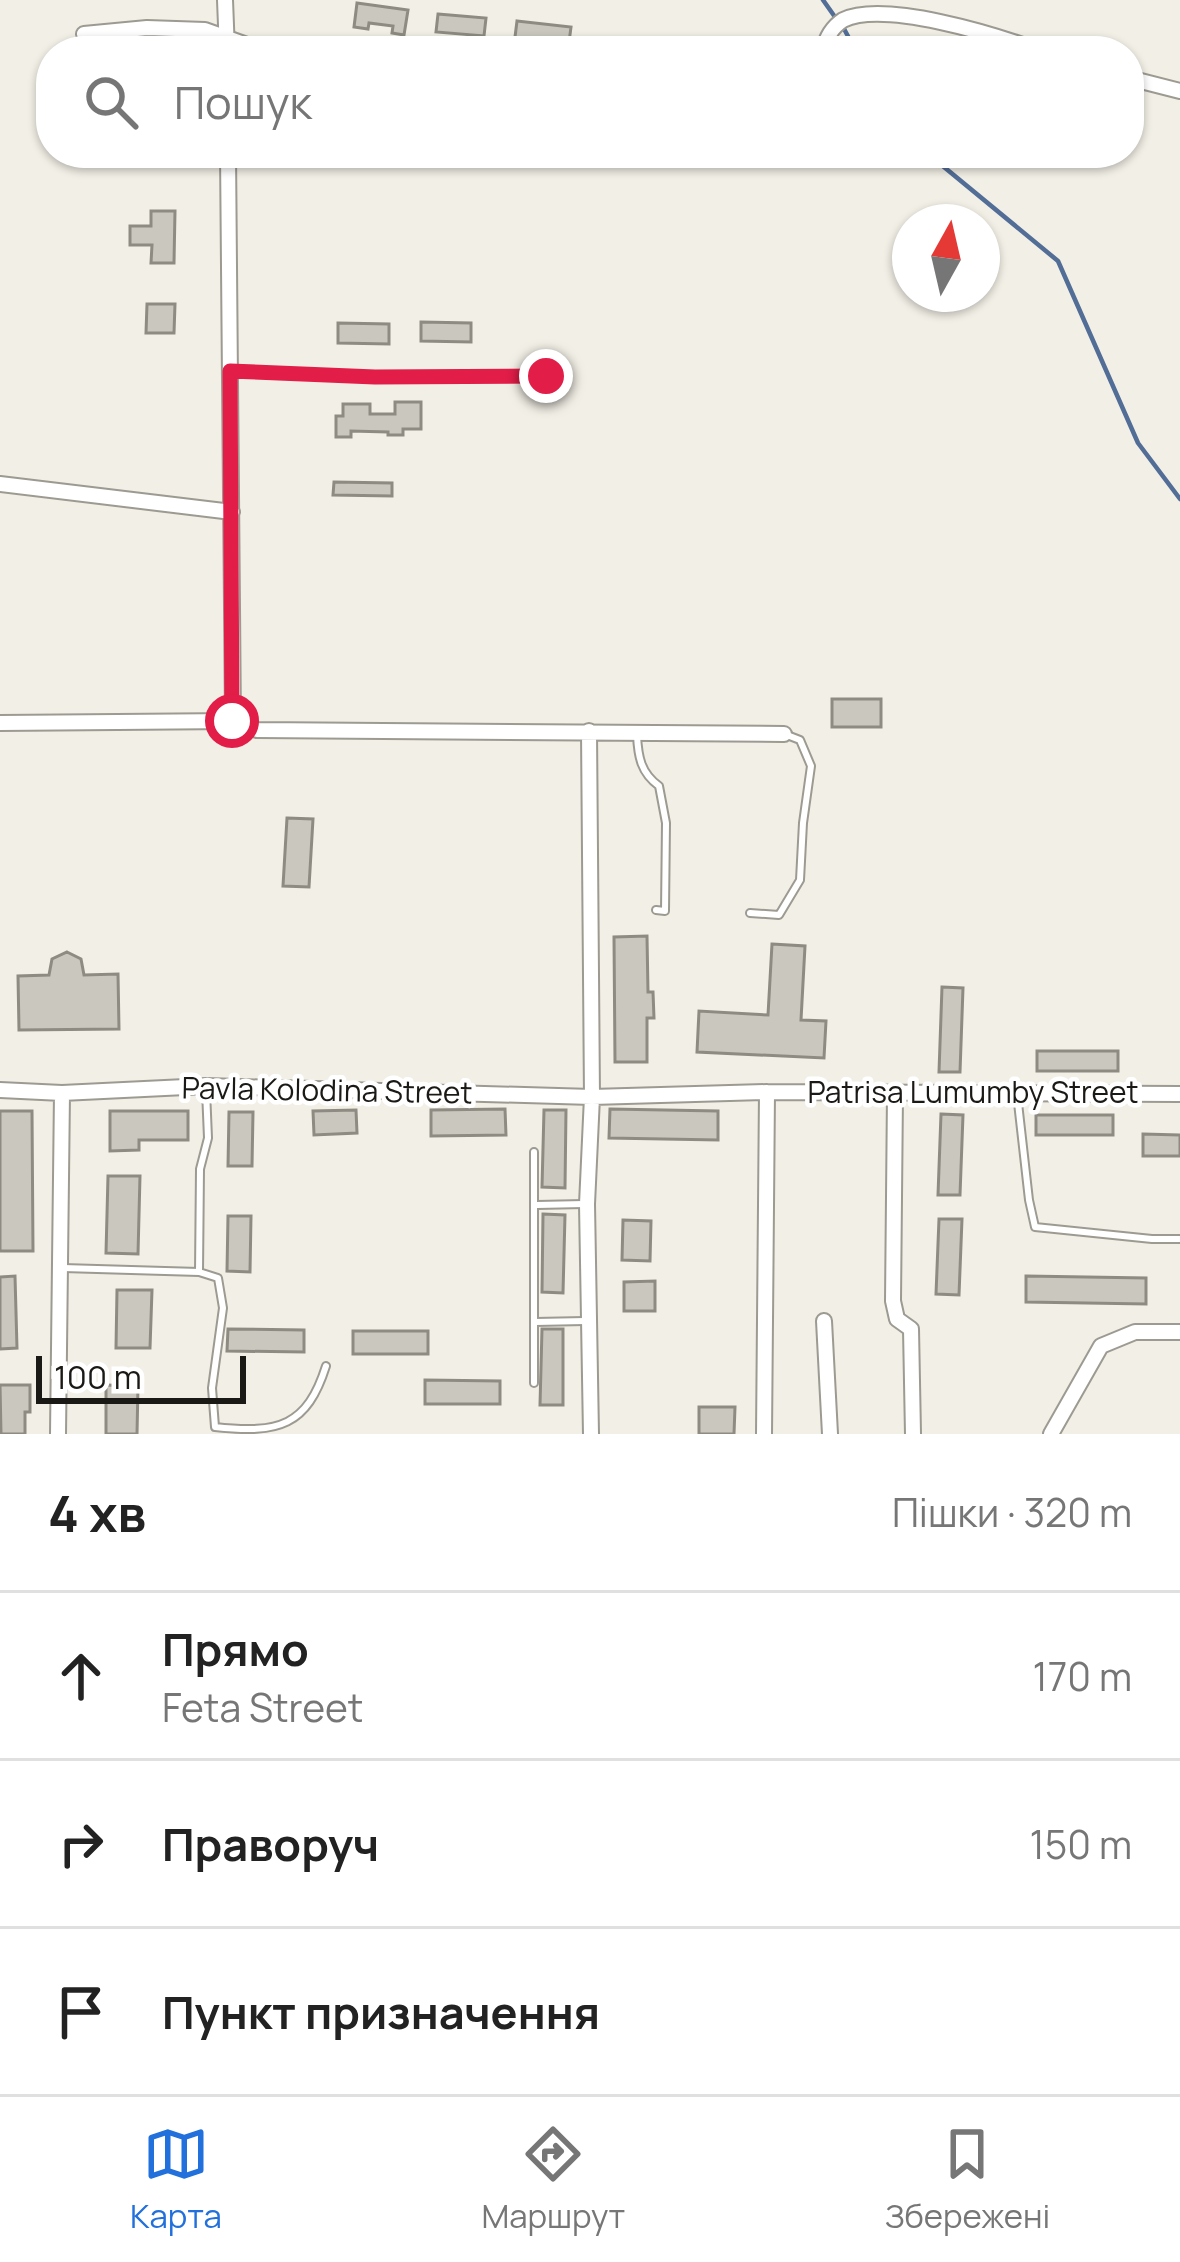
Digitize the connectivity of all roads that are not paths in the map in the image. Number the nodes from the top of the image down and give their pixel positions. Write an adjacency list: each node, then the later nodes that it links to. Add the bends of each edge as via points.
1 (225, 0): 4 (street)
2 (84, 34): 3 (street, via 147,28)
3 (213, 36)
4 (226, 36)
5 (828, 36): 6 (street, via 845,18 887,12)
6 (993, 36)
7 (1144, 82): 8 (street)
8 (1180, 91)
9 (228, 168): 10 (street)
10 (230, 371): 11 (lane); 13 (street)
11 (546, 376)
12 (0, 484): 13 (street)
13 (232, 512): 14 (street)
14 (232, 721): 15 (street); 16 (street, via 257,730)
15 (0, 723)
16 (589, 731): 17 (street); 28 (street)
17 (637, 732): 18 (street); 19 (lane, via 666,823)
18 (784, 734): 20 (lane, via 800,740 811,766 800,880 778,915)
19 (665, 911)
20 (750, 913)
21 (206, 1086): 24 (street, Pavla Kolodina Street); 28 (street, Pavla Kolodina Street); 34 (lane)
22 (0, 1090): 24 (street, Pavla Kolodina Street)
23 (767, 1092): 25 (street, Patrisa Lumumby Street); 28 (street, Patrisa Lumumby Street); 44 (street, Patrisa Lumumby Street)
24 (62, 1093): 33 (street)
25 (896, 1094): 26 (street, Patrisa Lumumby Street); 46 (street, via 893,1301 897,1319 911,1329)
26 (1017, 1094): 27 (street, Patrisa Lumumby Street); 32 (lane, via 1035,1227)
27 (1180, 1094)
28 (592, 1097): 30 (street)
29 (534, 1152): 31 (lane)
30 (587, 1204): 31 (lane); 36 (street)
31 (535, 1205): 35 (lane)
32 (1180, 1239)
33 (59, 1268): 34 (lane); 42 (street)
34 (199, 1272): 41 (lane, via 218,1278 223,1308 215,1427)
35 (535, 1322): 36 (lane); 40 (lane)
36 (589, 1322): 43 (street)
37 (824, 1322): 45 (street)
38 (1180, 1332): 47 (street, via 1135,1332 1101,1346)
39 (326, 1366): 41 (lane, via 303,1415)
40 (534, 1383)
41 (283, 1432)
42 (58, 1434)
43 (590, 1434)
44 (764, 1434)
45 (830, 1434)
46 (913, 1434)
47 (1051, 1434)

